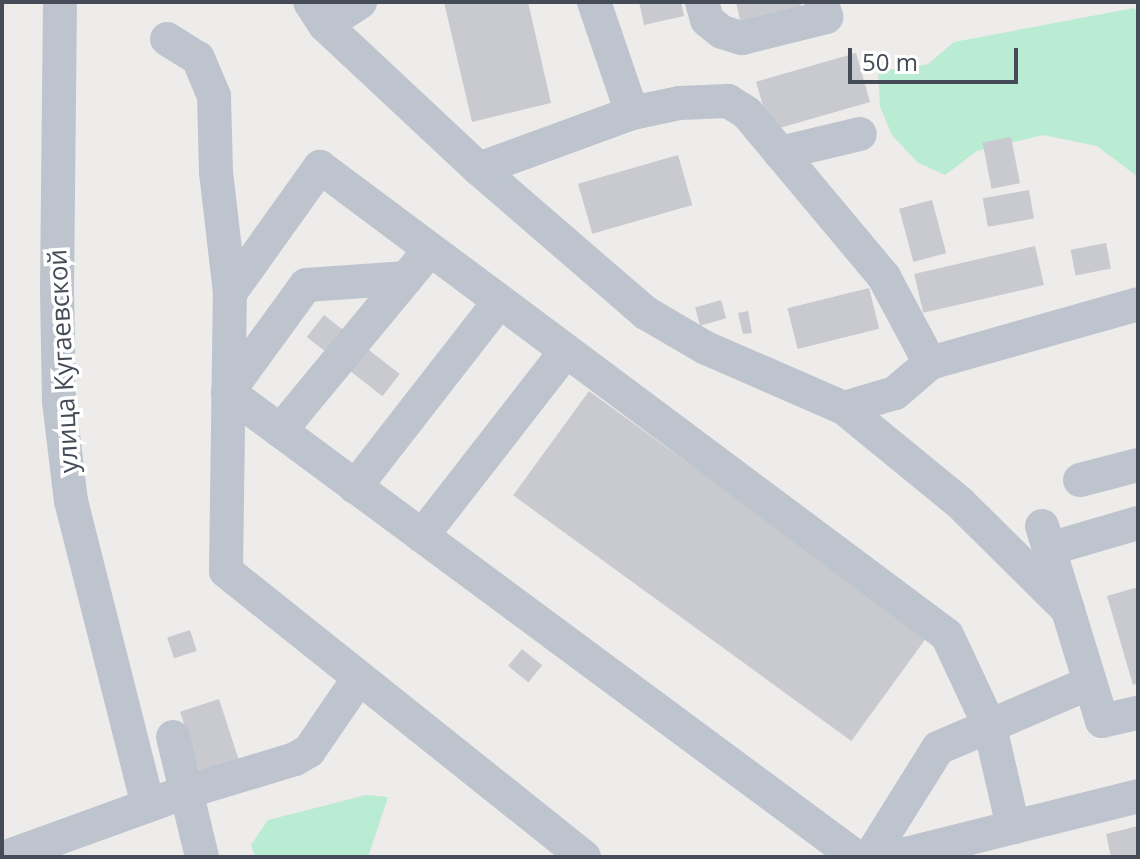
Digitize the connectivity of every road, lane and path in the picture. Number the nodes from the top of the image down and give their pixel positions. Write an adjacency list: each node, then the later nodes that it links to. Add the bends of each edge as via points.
1 (60, 2): 35 (street, улица Кугаевской, via 59,401 71,501)
2 (360, 2): 6 (street)
3 (594, 2): 8 (street)
4 (702, 2): 5 (street, via 707,20 742,38 826,17)
5 (822, 2)
6 (318, 14): 11 (street)
7 (167, 39): 14 (street, via 198,58 214,96 216,172)
8 (632, 113): 10 (street, via 728,101 747,113); 11 (street)
9 (860, 134): 10 (street)
10 (780, 153): 18 (street, via 884,277)
11 (479, 169): 20 (street, via 646,313 706,348)
12 (430, 250): 13 (street); 14 (street, via 320,167); 15 (street)
13 (407, 278): 19 (street, via 306,285); 21 (street)
14 (230, 293): 19 (street)
15 (499, 302): 17 (street); 24 (street)
16 (1138, 304): 18 (street)
17 (565, 352): 26 (street); 31 (street, via 947,635)
18 (930, 363): 20 (street, via 895,393)
19 (228, 392): 21 (street); 28 (street, via 226,571)
20 (844, 408): 27 (street, via 960,503)
21 (280, 431): 24 (street)
22 (1138, 465): 23 (street)
23 (1080, 480)
24 (355, 487): 26 (street)
25 (1138, 523): 27 (street, via 1046,537)
26 (422, 536): 40 (street)
27 (1068, 610): 29 (street)
28 (359, 678): 33 (street, via 309,751); 39 (street)
29 (1090, 683): 30 (street, via 1102,721); 31 (street)
30 (1138, 713)
31 (990, 727): 36 (street); 41 (street, via 938,748)
32 (173, 737): 33 (street)
33 (186, 792): 35 (street); 38 (street)
34 (1138, 796): 36 (street)
35 (148, 805): 37 (street)
36 (1013, 827): 42 (street)
37 (6, 857)
38 (202, 857)
39 (584, 857)
40 (856, 857)
41 (870, 857)
42 (894, 857)

